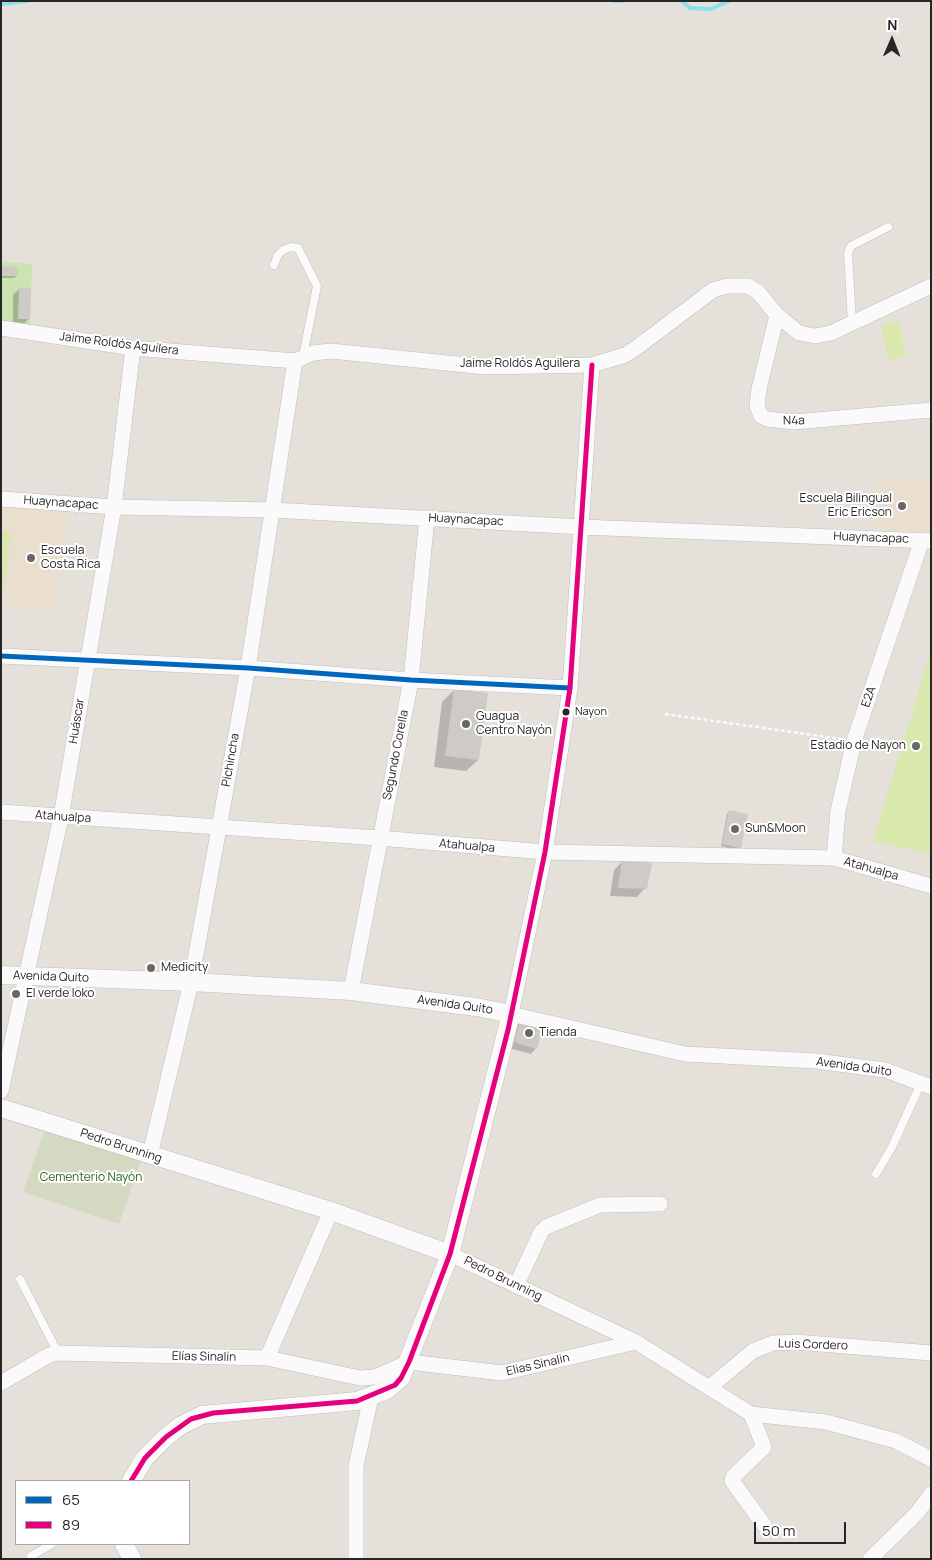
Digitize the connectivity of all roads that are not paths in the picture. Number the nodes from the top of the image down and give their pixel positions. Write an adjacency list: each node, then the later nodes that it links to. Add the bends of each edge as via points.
1 (888, 227): 5 (lane, via 851,246 848,253)
2 (274, 265): 8 (lane, via 283,250 291,246 298,248 317,286)
3 (931, 286): 5 (street, Jaime Roldós Aguilera)
4 (777, 315): 5 (street, Jaime Roldós Aguilera, via 799,333 815,336); 9 (street, Jaime Roldós Aguilera, via 758,292 748,286 727,286 713,290 625,355); 10 (street, N4a, via 759,389 757,406 761,416 794,422)
5 (852, 323)
6 (1, 328): 7 (street, Jaime Roldós Aguilera)
7 (134, 348): 8 (street, Jaime Roldós Aguilera); 12 (street, Huáscar)
8 (299, 360): 9 (street, Jaime Roldós Aguilera, via 313,353 331,351 485,367); 13 (street, Pichincha)
9 (592, 365): 15 (street)
10 (931, 410)
11 (1, 499): 12 (street, Huaynacapac)
12 (114, 507): 13 (street, Huaynacapac); 18 (street, Huáscar)
13 (273, 510): 14 (street, Huaynacapac); 19 (street, Pichincha)
14 (427, 518): 15 (street, Huaynacapac); 20 (street, Segundo Corella)
15 (582, 527): 16 (street, Huaynacapac); 21 (street)
16 (926, 540): 27 (street, E2A, via 854,740 838,811)
17 (1, 656): 18 (street)
18 (87, 660): 19 (street); 23 (street, Huáscar)
19 (248, 668): 20 (street); 24 (street, Pichincha)
20 (411, 680): 21 (street); 25 (street, Segundo Corella)
21 (570, 688): 26 (street)
22 (1, 812): 23 (street, Atahualpa)
23 (61, 817): 24 (street, Atahualpa); 30 (street, Huáscar)
24 (219, 828): 25 (street, Atahualpa); 31 (street, Pichincha)
25 (379, 838): 26 (street, Atahualpa); 32 (street, Segundo Corella)
26 (545, 852): 27 (street, Atahualpa); 33 (street)
27 (834, 858): 28 (street, Atahualpa)
28 (931, 886)
29 (1, 975): 30 (street, Avenida Quito)
30 (26, 976): 31 (street, Avenida Quito); 35 (street, Huáscar)
31 (191, 982): 32 (street, Avenida Quito); 37 (street, Pichincha)
32 (351, 991): 33 (street, Avenida Quito)
33 (511, 1014): 34 (street, Avenida Quito, via 685,1054 885,1070); 41 (street)
34 (926, 1085): 38 (lane)
35 (1, 1091)
36 (1, 1108): 37 (street, Pedro Brunning)
37 (150, 1155): 40 (street, Pedro Brunning)
38 (876, 1174)
39 (660, 1204): 43 (street, via 600,1205 546,1227)
40 (331, 1211): 41 (street, Pedro Brunning); 47 (street)
41 (450, 1254): 43 (street, Pedro Brunning); 48 (street)
42 (20, 1280): 45 (lane)
43 (516, 1286): 44 (street, Pedro Brunning)
44 (636, 1342): 48 (street, Elias Sinalin, via 496,1374); 50 (street, Pedro Brunning)
45 (58, 1352): 47 (street, Elías Sinalín); 49 (street, Elías Sinalín)
46 (931, 1353): 50 (street, Luis Cordero, via 773,1343 753,1351)
47 (267, 1358): 48 (street, Elías Sinalín, via 360,1378 375,1377)
48 (409, 1362): 51 (street, via 395,1385)
49 (1, 1383)
50 (710, 1387): 52 (street, Pedro Brunning)
51 (371, 1397): 54 (street, via 338,1404 202,1415 166,1437 145,1458); 61 (street, via 356,1466)
52 (751, 1414): 53 (street, Pedro Brunning, via 826,1422 896,1441); 56 (street, via 764,1447 732,1481)
53 (931, 1459)
54 (132, 1480)
55 (931, 1494): 62 (street, via 917,1513)
56 (764, 1525)
57 (50, 1545): 59 (lane)
58 (125, 1545): 60 (street)
59 (31, 1556)
60 (132, 1559)
61 (356, 1559)
62 (870, 1559)

